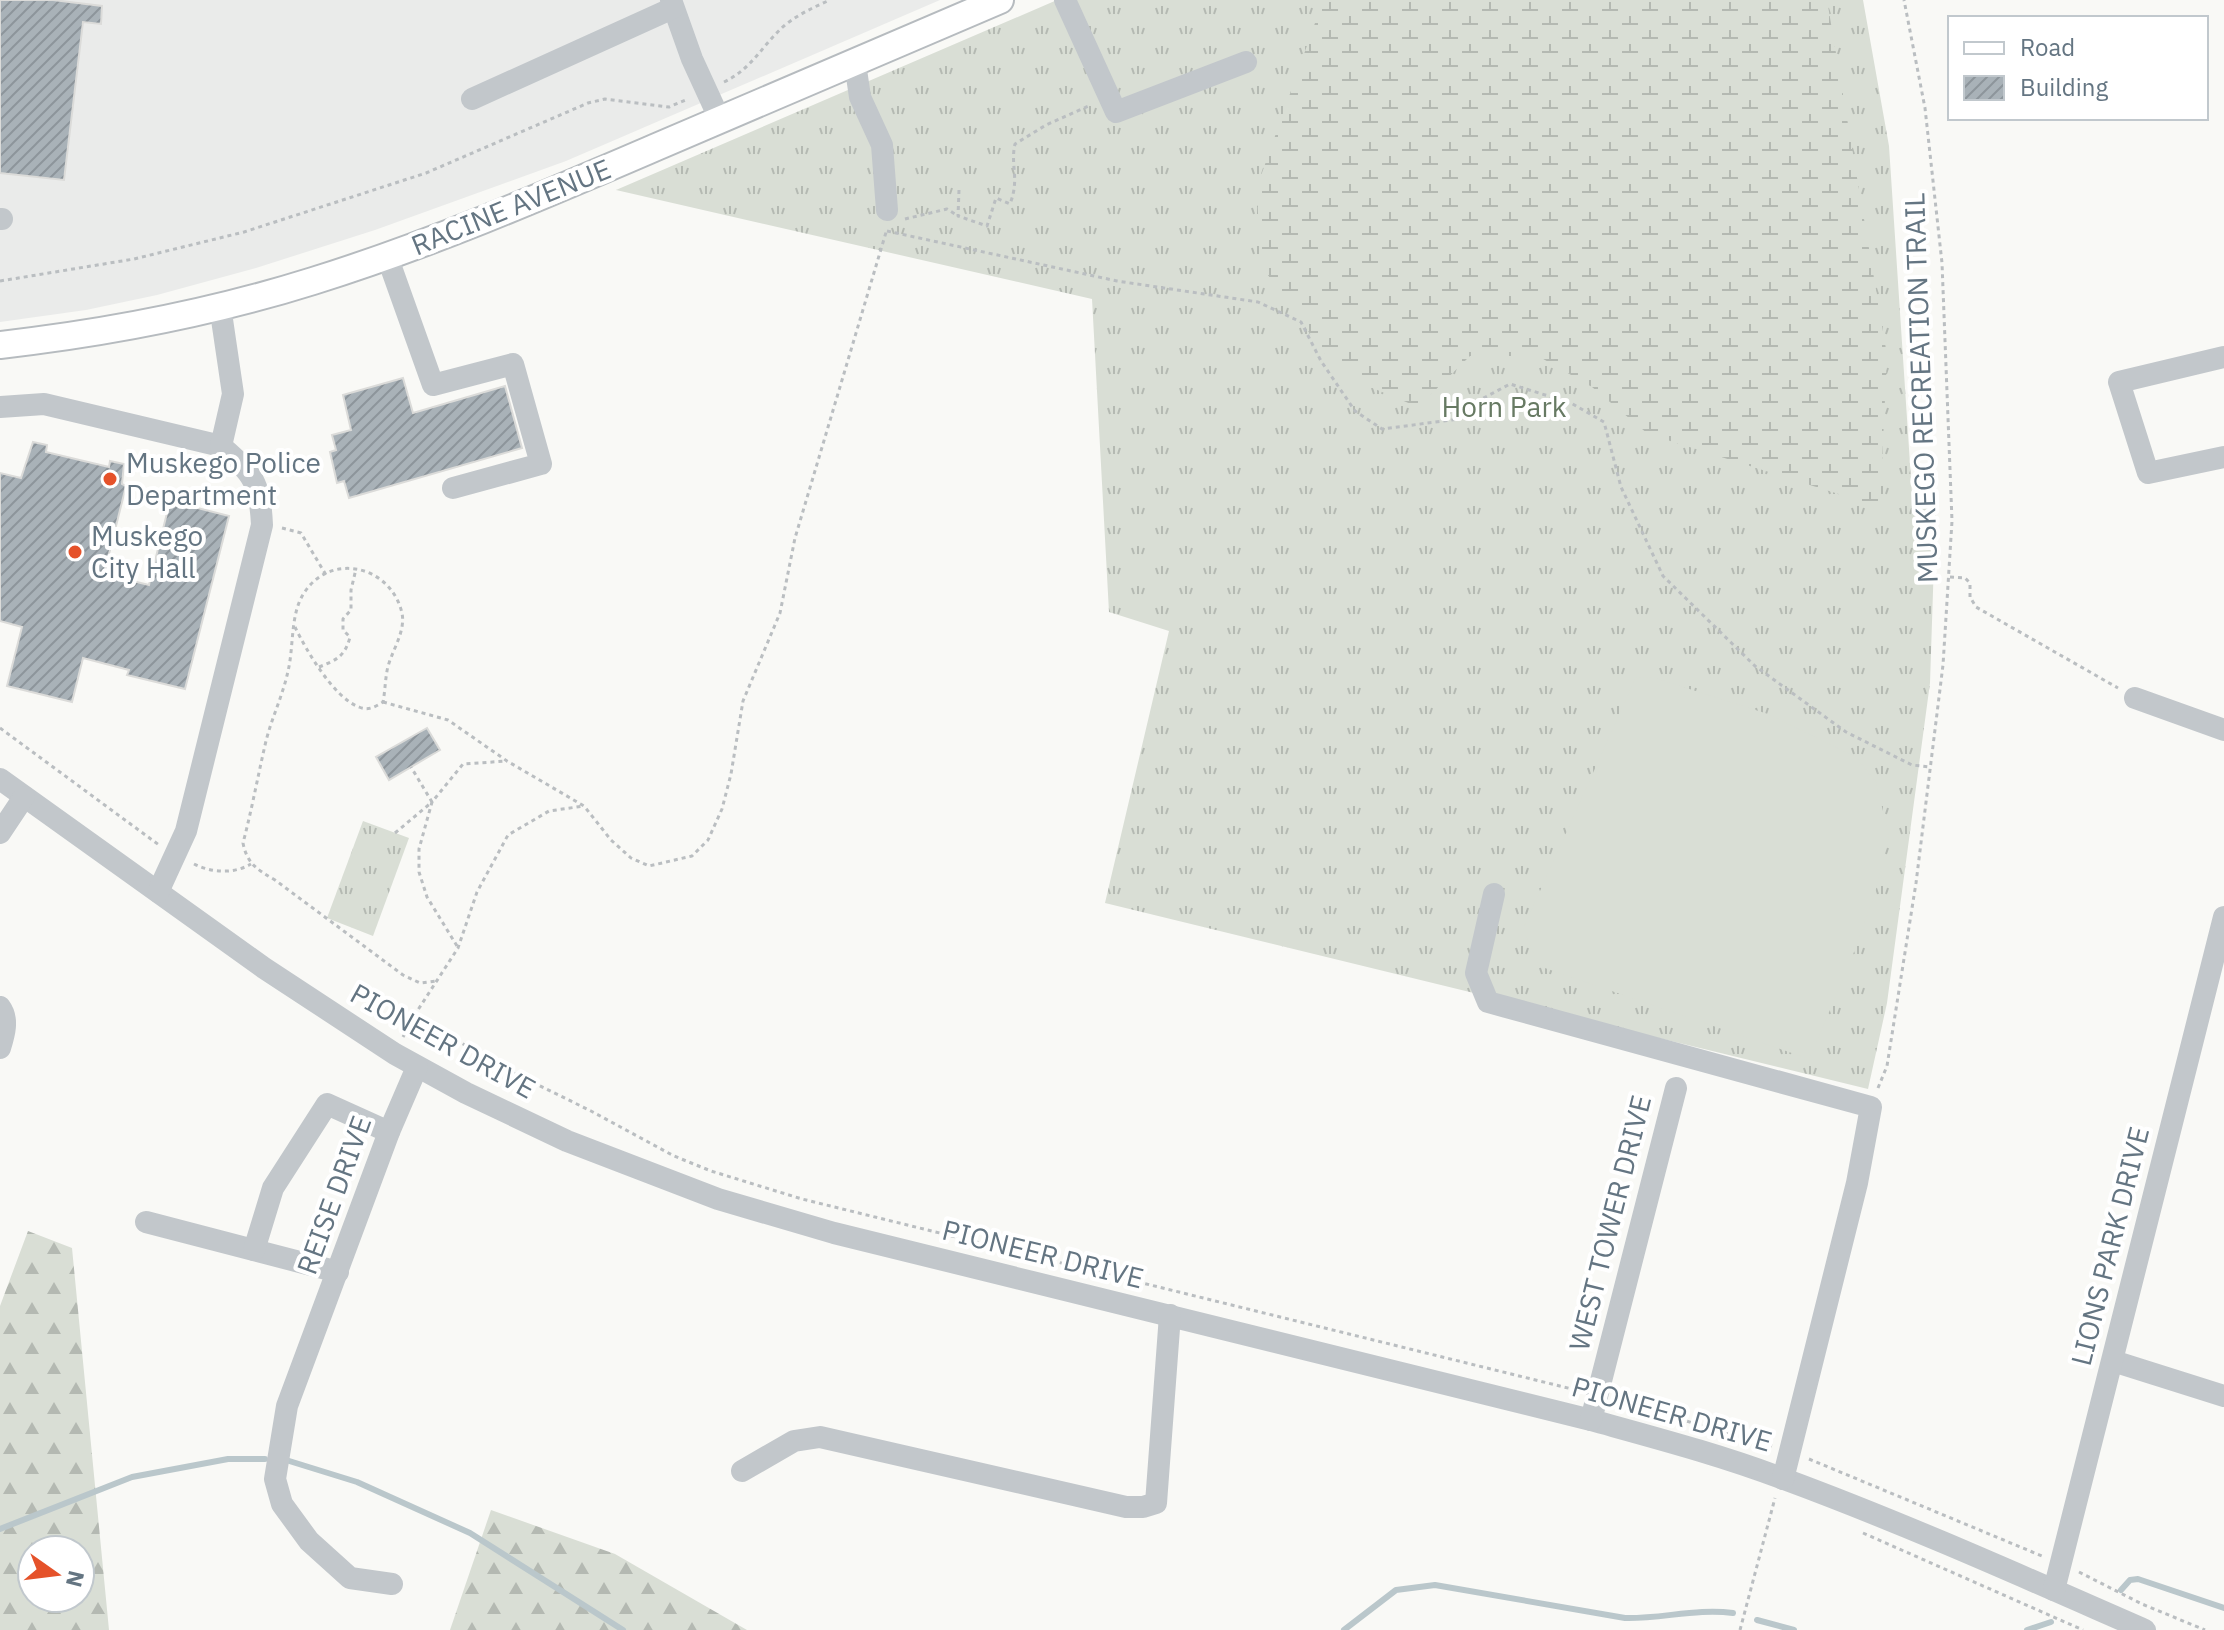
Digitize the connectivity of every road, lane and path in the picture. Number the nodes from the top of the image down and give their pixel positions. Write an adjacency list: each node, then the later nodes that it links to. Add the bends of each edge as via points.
1 (830, 0): 8 (path, via 783,27 744,72)
2 (1000, 0): 7 (main road, RACINE AVENUE)
3 (1065, 0): 9 (street)
4 (1904, 0): 28 (path, MUSKEGO RECREATION TRAIL, via 1925,108 1942,263)
5 (672, 4): 10 (street); 12 (street)
6 (1246, 62): 9 (street, via 1116,112)
7 (855, 63): 12 (main road, RACINE AVENUE); 15 (street, via 860,97 882,145)
8 (731, 79)
9 (1109, 97): 14 (path, via 1015,144 1015,190 1010,204 996,198 987,226)
10 (472, 99)
11 (669, 107): 17 (path, via 605,99 588,103 426,173 244,232 134,259)
12 (720, 120): 16 (main road, RACINE AVENUE)
13 (959, 190): 14 (path)
14 (958, 216): 15 (path, via 947,209)
15 (887, 222): 37 (path, via 1117,281 1258,302 1301,322 1355,411 1382,429 1459,419 1478,401 1510,384 1571,403 1604,422 1621,487 1663,576 1755,666 1846,732 1912,765); 41 (path, via 795,538 780,613 743,701 731,774 708,840 692,856 649,866 611,840)
16 (387, 256): 18 (main road, RACINE AVENUE); 24 (street, via 433,385 513,364 541,464)
17 (0, 281)
18 (220, 306): 19 (main road, RACINE AVENUE); 22 (street, via 233,394)
19 (0, 345)
20 (2224, 357): 23 (street, via 2119,382 2148,473)
21 (0, 407): 22 (street, via 44,404)
22 (221, 446): 25 (street, via 250,471 261,499)
23 (2224, 457)
24 (453, 488)
25 (262, 525): 27 (path, via 301,533); 44 (street)
26 (356, 569): 27 (path); 30 (path, via 351,610 343,619 350,637 346,652); 32 (path, via 383,580 403,615)
27 (326, 575): 29 (path, via 305,590)
28 (1950, 577): 31 (path, via 1970,583 1976,607); 37 (path, MUSKEGO RECREATION TRAIL)
29 (295, 627): 30 (path); 45 (path, via 243,843)
30 (319, 667): 32 (path, via 344,698 360,708)
31 (2135, 698): 34 (street)
32 (383, 702): 35 (path, via 448,720)
33 (0, 728): 44 (path)
34 (2224, 730)
35 (507, 761): 40 (path, via 463,764); 41 (path)
36 (411, 767): 40 (path)
37 (1930, 767): 57 (path, MUSKEGO RECREATION TRAIL, via 1887,1066)
38 (2, 785): 39 (street, PIONEER DRIVE)
39 (24, 797): 42 (street); 46 (street, PIONEER DRIVE)
40 (432, 802): 43 (path); 49 (path, via 419,849 419,872 427,897)
41 (584, 806): 49 (path, via 549,811 508,835 477,892)
42 (0, 833)
43 (395, 833)
44 (176, 856): 45 (path, via 215,871); 46 (street)
45 (251, 864): 50 (path, via 403,975 420,983)
46 (158, 892): 54 (street, PIONEER DRIVE)
47 (1494, 894): 57 (street, via 1476,973 1488,1002)
48 (2224, 917): 63 (street, LIONS PARK DRIVE)
49 (458, 948): 50 (path)
50 (436, 981): 52 (path)
51 (0, 1007): 53 (street, via 5,1013)
52 (414, 1016): 54 (path); 64 (path, via 514,1073 711,1171 802,1199)
53 (0, 1048)
54 (395, 1054): 55 (street, PIONEER DRIVE)
55 (417, 1067): 58 (street, REISE DRIVE); 62 (street, PIONEER DRIVE, via 567,1141 718,1199 834,1233)
56 (1676, 1088): 67 (street, WEST TOWER DRIVE)
57 (1871, 1107): 71 (street)
58 (389, 1132): 60 (street, via 327,1104 273,1188); 61 (street, REISE DRIVE)
59 (146, 1222): 60 (street)
60 (254, 1250): 61 (street)
61 (338, 1272): 75 (street, REISE DRIVE, via 287,1406 275,1479 282,1504 309,1541 350,1578)
62 (1170, 1315): 67 (street, PIONEER DRIVE); 70 (street, via 1156,1503 1126,1507 820,1437 794,1441)
63 (2113, 1361): 65 (street); 76 (street, LIONS PARK DRIVE)
64 (1589, 1393)
65 (2224, 1396)
66 (1610, 1398): 68 (path)
67 (1591, 1420): 71 (street, PIONEER DRIVE)
68 (1776, 1447)
69 (1806, 1458): 73 (path)
70 (742, 1471)
71 (1783, 1479): 76 (street, PIONEER DRIVE); 78 (path, via 1770,1509)
72 (1861, 1533): 79 (path)
73 (2042, 1556)
74 (2080, 1572): 81 (path)
75 (392, 1584)
76 (2054, 1590): 77 (street, PIONEER DRIVE)
77 (2113, 1624): 80 (street, PIONEER DRIVE)
78 (1740, 1630)
79 (2083, 1630)
80 (2145, 1630)
81 (2205, 1630)

